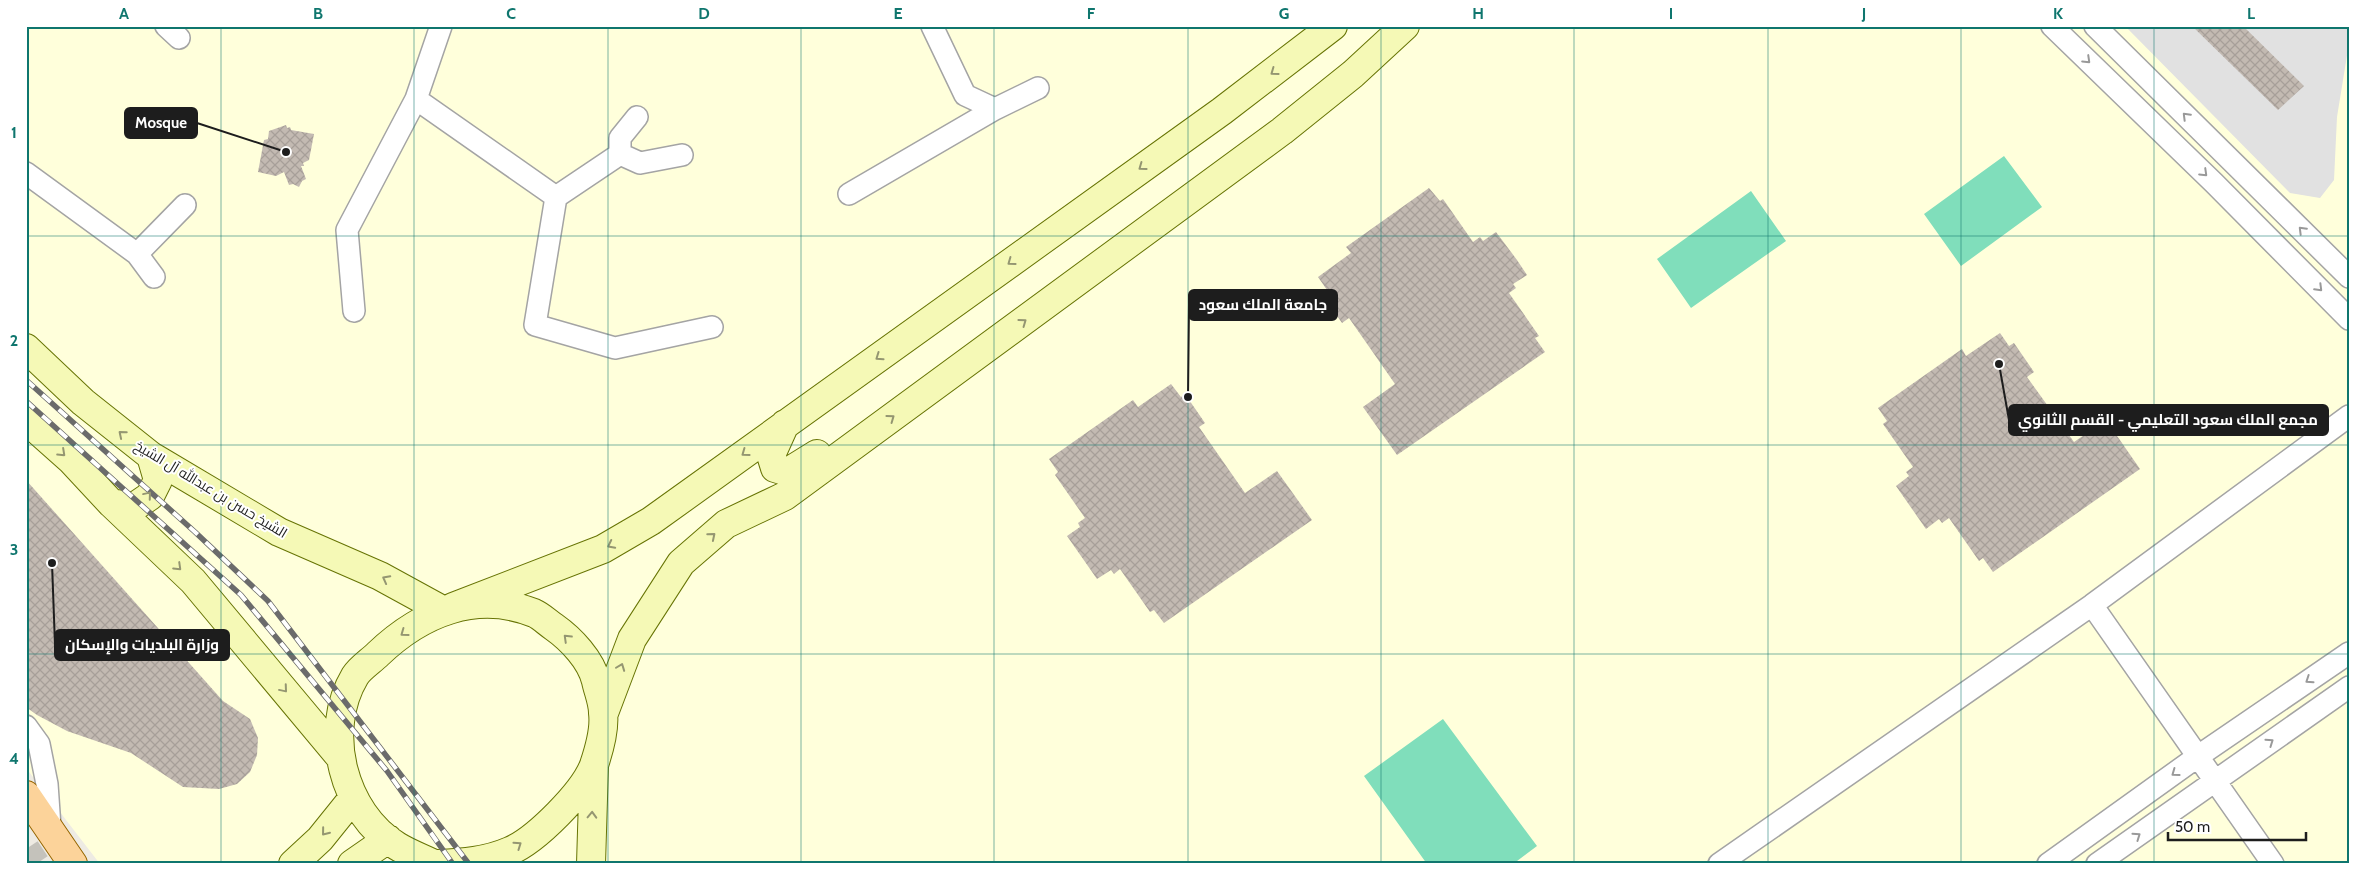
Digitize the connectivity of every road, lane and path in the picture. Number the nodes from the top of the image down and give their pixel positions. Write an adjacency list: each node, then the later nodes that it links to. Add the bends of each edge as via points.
1 (441, 26): 8 (street)
2 (932, 26): 9 (street, via 965,95)
3 (1333, 26): 26 (street, one-way to 26, via 1222,111)
4 (1405, 26): 27 (street, one-way to 4, via 1282,131 1354,74)
5 (2052, 26): 21 (street, one-way to 21)
6 (2095, 26): 19 (street, one-way to 6)
7 (1038, 88): 9 (street)
8 (416, 98): 15 (street); 20 (street, via 348,230)
9 (995, 109): 14 (street)
10 (637, 117): 11 (street, via 620,138)
11 (620, 154): 12 (street, via 640,163); 15 (street)
12 (682, 155)
13 (26, 173): 17 (street)
14 (849, 194)
15 (556, 197): 22 (street, via 535,324 615,348)
16 (185, 205): 17 (street)
17 (137, 254): 18 (street)
18 (154, 277)
19 (2349, 277)
20 (354, 311)
21 (2349, 318)
22 (712, 327)
23 (26, 348): 28 (street, الشيخ حسن بن عبدالله آل الشيخ, one-way to 23, via 83,402)
24 (2349, 416): 30 (street)
25 (26, 420): 29 (street, one-way to 29)
26 (784, 424): 27 (street, via 771,455 775,468 781,472 794,469 825,448); 31 (street, one-way to 31, via 621,540)
27 (864, 438): 34 (street, one-way to 27, via 632,639 681,563 726,524 785,496)
28 (151, 456): 29 (street, one-way to 28, via 134,507 150,496 158,480); 31 (street, الشيخ حسن بن عبدالله آل الشيخ, one-way to 28, via 279,532)
29 (111, 503): 36 (street, one-way to 36, via 193,582)
30 (2092, 605): 37 (street); 51 (street)
31 (448, 609): 34 (street, one-way to 31, via 594,674 570,639 535,613 494,603); 36 (street, one-way to 36, via 419,621 355,675 339,714)
32 (2349, 653): 37 (street, one-way to 37)
33 (2349, 687): 39 (street, one-way to 33)
34 (604, 713): 38 (street)
35 (26, 726): 42 (street, via 39,744 47,784)
36 (340, 757): 41 (street)
37 (2197, 757): 39 (street); 52 (street, one-way to 52)
38 (594, 766): 49 (street, one-way to 38, via 472,862 511,851 546,826 575,795); 50 (street, one-way to 38)
39 (2215, 781): 53 (street, one-way to 39); 54 (street)
40 (26, 795): 42 (main road)
41 (353, 798): 43 (street, via 372,824); 46 (street, one-way to 46, via 320,839)
42 (50, 827): 44 (main road); 45 (street)
43 (402, 851): 47 (street); 48 (street)
44 (73, 864)
45 (82, 864)
46 (293, 864)
47 (352, 864)
48 (434, 864)
49 (438, 864)
50 (591, 864)
51 (1719, 864)
52 (2048, 864)
53 (2097, 864)
54 (2273, 864)

